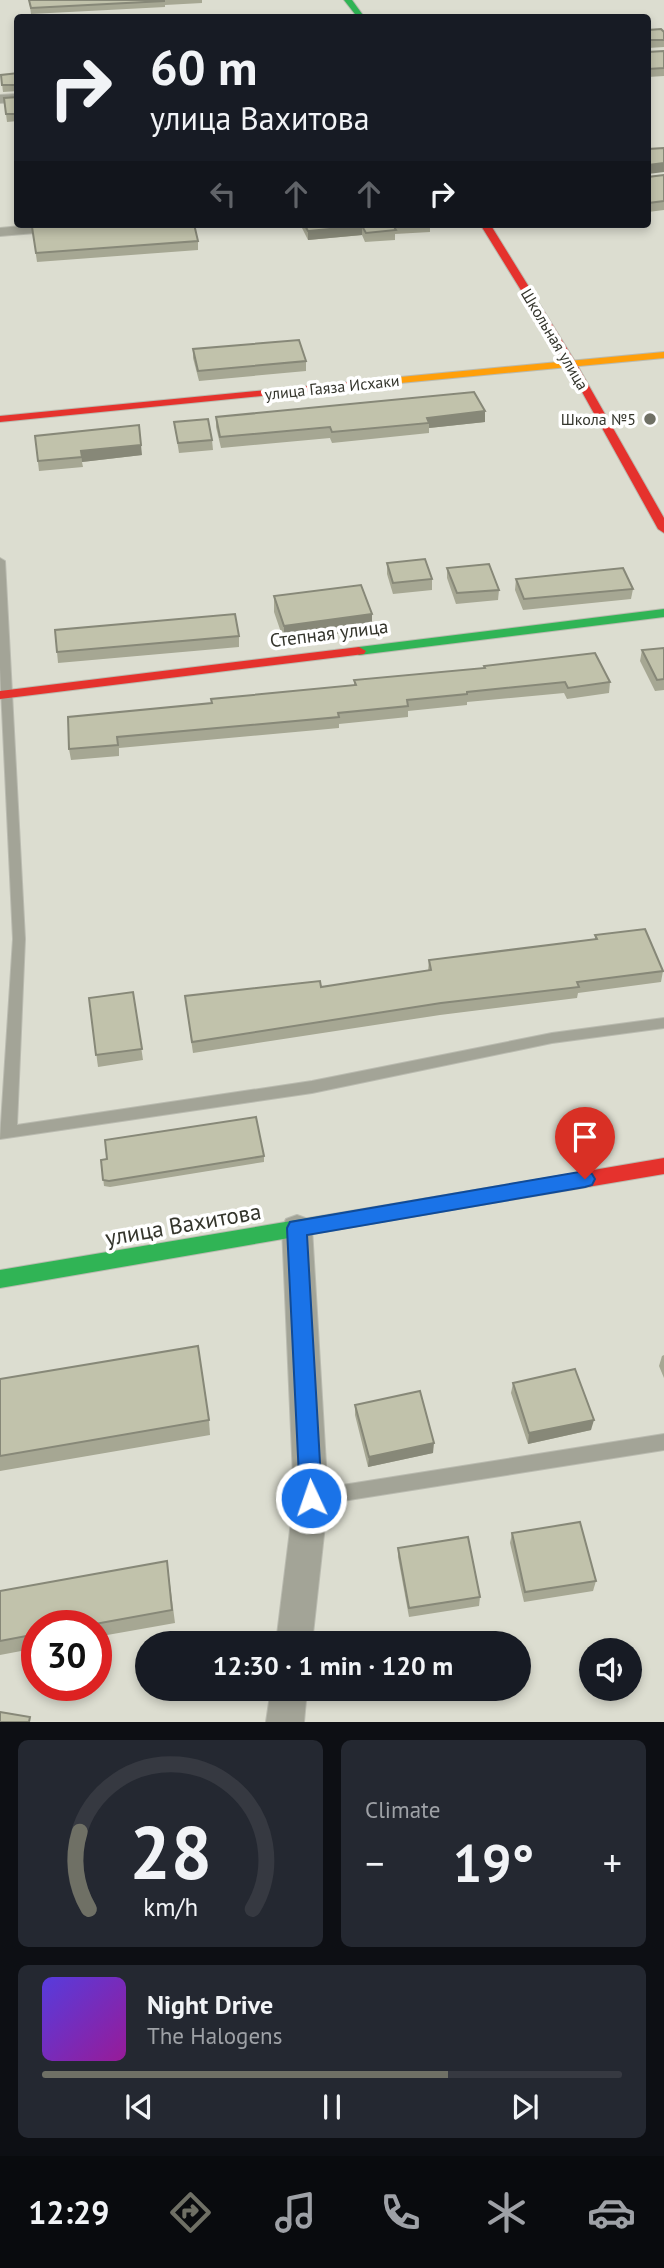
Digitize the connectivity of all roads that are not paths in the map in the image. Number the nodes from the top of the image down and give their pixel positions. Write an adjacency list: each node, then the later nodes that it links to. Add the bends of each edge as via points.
1 (348, 0): 2 (street)
2 (359, 14)
3 (47, 228): 5 (street)
4 (487, 228): 7 (street, Школьная улица)
5 (0, 232)
6 (664, 355): 7 (street, улица Гаяза Исхаки)
7 (571, 363): 8 (street, улица Гаяза Исхаки); 9 (street, Школьная улица)
8 (0, 419)
9 (664, 529)
10 (0, 561): 12 (lane)
11 (664, 613): 12 (street, Степная улица)
12 (3, 694): 14 (lane, via 19,939)
13 (664, 1023): 14 (lane, via 552,1038 312,1087)
14 (5, 1133)
15 (664, 1166): 16 (street, улица Вахитова)
16 (297, 1228): 17 (street, улица Вахитова); 19 (street)
17 (0, 1279)
18 (664, 1442): 19 (lane)
19 (311, 1498): 20 (street)
20 (295, 1631)
21 (288, 1701): 22 (street)
22 (285, 1722)

